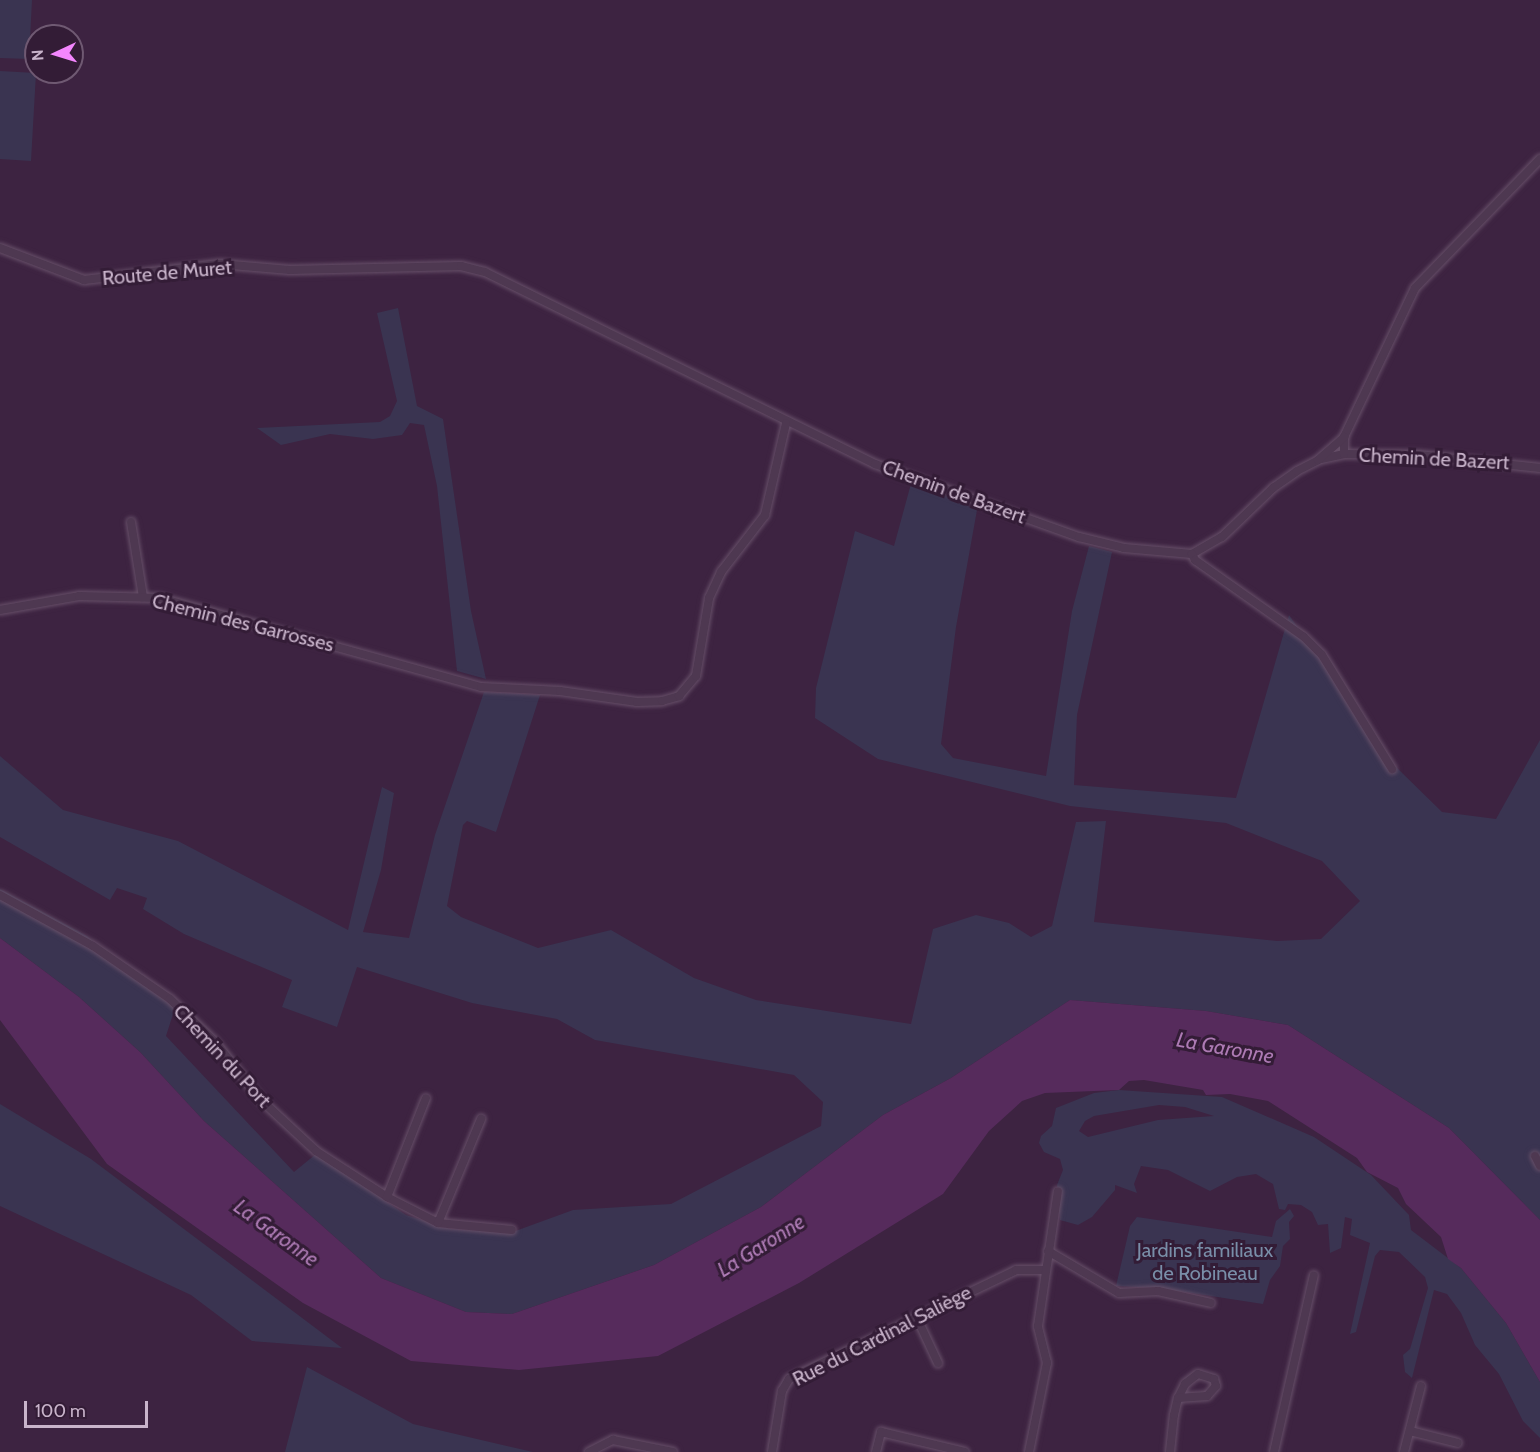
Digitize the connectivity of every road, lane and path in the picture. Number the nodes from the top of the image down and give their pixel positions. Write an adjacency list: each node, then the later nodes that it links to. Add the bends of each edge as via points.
1 (1540, 159): 5 (street, via 1414,288)
2 (0, 249): 3 (street, Route de Muret, via 84,280 220,264 290,270)
3 (375, 266): 4 (street, Chemin de Bazert, via 461,266 485,272)
4 (786, 423): 10 (street, Chemin de Bazert, via 875,464 1079,537 1124,548); 11 (street, Chemin des Garrosses, via 765,515 721,572 713,589 696,676 689,687 662,701 481,687 228,616)
5 (1344, 437): 6 (street); 7 (street)
6 (1344, 454): 7 (street, Chemin de Bazert); 8 (street, Chemin de Bazert, via 1418,455)
7 (1317, 462): 10 (street, Chemin de Bazert, via 1273,488 1222,537)
8 (1540, 468)
9 (131, 522): 11 (street)
10 (1192, 554): 13 (street, via 1195,560 1304,637 1322,655)
11 (143, 597): 12 (street, Chemin des Garrosses, via 80,596)
12 (0, 610)
13 (1392, 769)
14 (0, 895): 20 (street, Chemin du Port, via 93,946 170,999 195,1021 261,1100 316,1151)
15 (426, 1098): 20 (street)
16 (481, 1119): 21 (street)
17 (1535, 1156): 18 (street)
18 (1540, 1166)
19 (1058, 1191): 23 (street)
20 (387, 1197): 21 (street, Chemin du Port)
21 (438, 1223): 22 (street, Chemin du Port)
22 (512, 1230)
23 (1048, 1251): 24 (street); 26 (street, via 1119,1293 1158,1291)
24 (1045, 1270): 27 (street, Rue du Cardinal Saliège, via 1016,1270); 38 (street, via 1038,1326 1047,1363)
25 (1314, 1275): 40 (street)
26 (1211, 1303)
27 (916, 1316): 28 (street); 35 (street, Rue du Cardinal Saliège, via 789,1379 782,1391)
28 (938, 1363)
29 (1421, 1386): 31 (street)
30 (1178, 1398): 39 (street)
31 (1410, 1431): 32 (street); 41 (street)
32 (1458, 1443)
33 (589, 1452): 34 (street, via 614,1440)
34 (673, 1452)
35 (772, 1452)
36 (876, 1452): 37 (street, via 881,1432)
37 (965, 1452)
38 (1029, 1452)
39 (1170, 1452)
40 (1274, 1452)
41 (1404, 1452)

